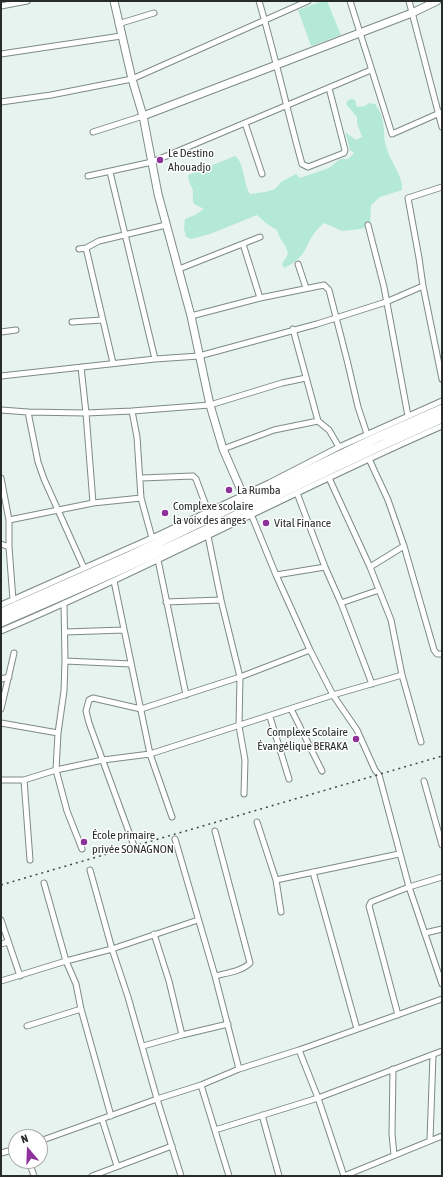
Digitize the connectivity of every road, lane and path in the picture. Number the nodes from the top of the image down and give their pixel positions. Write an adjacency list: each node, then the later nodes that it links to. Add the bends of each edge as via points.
1 (27, 1): 8 (street)
2 (114, 1): 12 (main road)
3 (259, 1): 11 (street)
4 (308, 1): 11 (street)
5 (350, 1): 13 (street)
6 (409, 1): 9 (street)
7 (437, 1): 9 (main road)
8 (1, 6)
9 (412, 13): 13 (main road); 22 (street)
10 (154, 14): 12 (street)
11 (264, 20): 16 (street); 18 (street)
12 (118, 24): 14 (main road)
13 (360, 32): 16 (main road); 17 (street)
14 (121, 36): 15 (street); 18 (main road)
15 (1, 54)
16 (277, 64): 21 (street); 23 (main road)
17 (372, 70): 19 (street); 22 (street, via 392,134)
18 (132, 79): 20 (street); 23 (main road)
19 (329, 88): 21 (street); 21 (street, via 345,150 343,154 308,167 303,165)
20 (1, 102)
21 (286, 105): 24 (street)
22 (440, 113): 25 (street)
23 (143, 116): 26 (street); 27 (main road)
24 (245, 123): 27 (street); 29 (street)
25 (442, 127)
26 (93, 132)
27 (152, 162): 28 (street); 32 (main road)
28 (110, 172): 30 (street); 34 (street)
29 (262, 174)
30 (88, 176)
31 (442, 187): 41 (street, via 408,198)
32 (166, 225): 34 (street); 40 (main road)
33 (368, 225): 44 (street)
34 (125, 234): 37 (street, via 99,241); 53 (street)
35 (260, 237): 36 (street)
36 (243, 244): 40 (street); 43 (street)
37 (86, 248): 38 (street); 47 (street)
38 (79, 249)
39 (298, 264): 42 (street)
40 (179, 269): 45 (main road)
41 (423, 286): 44 (street); 58 (street)
42 (306, 288): 43 (street); 46 (street, via 324,285 329,290)
43 (260, 298): 45 (street)
44 (386, 302): 46 (street); 66 (street)
45 (191, 316): 52 (main road)
46 (336, 317): 49 (street); 70 (street)
47 (102, 320): 48 (street); 54 (street)
48 (72, 322)
49 (293, 329): 52 (street); 57 (street)
50 (16, 330): 51 (street)
51 (1, 332)
52 (199, 356): 53 (street); 60 (main road)
53 (155, 359): 54 (street)
54 (113, 363): 55 (street)
55 (82, 367): 56 (street); 65 (street)
56 (1, 376)
57 (306, 378): 60 (street); 68 (street)
58 (442, 379)
59 (442, 402): 66 (street)
60 (210, 405): 63 (street); 72 (main road)
61 (442, 409): 80 (highway, via 376,438)
62 (1, 410): 64 (street)
63 (132, 411): 65 (street); 75 (street)
64 (28, 412): 65 (street); 81 (street, via 38,462)
65 (86, 413): 79 (street)
66 (408, 416): 70 (street)
67 (442, 418): 80 (highway)
68 (318, 421): 71 (street, via 329,430); 72 (street, via 274,430)
69 (442, 426): 73 (street)
70 (367, 434): 71 (street)
71 (339, 447): 80 (street)
72 (223, 449): 80 (main road)
73 (369, 459): 76 (street); 87 (street, via 388,500)
74 (1, 478): 83 (street)
75 (141, 478): 78 (street); 82 (street, via 193,476)
76 (329, 478): 77 (street); 91 (street)
77 (297, 493): 80 (street); 90 (street)
78 (141, 498): 79 (street); 85 (street)
79 (93, 504): 81 (street)
80 (247, 505): 82 (street); 84 (street); 93 (street); 102 (highway); 103 (highway, via 135,562)
81 (58, 510): 83 (street); 92 (street)
82 (208, 511): 85 (street)
83 (8, 520): 88 (street)
84 (208, 536): 89 (street); 97 (street)
85 (152, 538): 92 (street)
86 (1, 544): 88 (street)
87 (404, 546): 91 (street); 109 (street, via 434,650 437,654)
88 (9, 547): 96 (street)
89 (158, 560): 94 (street); 98 (street)
90 (325, 567): 93 (street); 100 (street)
91 (370, 567): 95 (street)
92 (84, 568): 96 (street)
93 (276, 575): 107 (street)
94 (114, 581): 99 (street); 104 (street)
95 (379, 590): 100 (street); 112 (street, via 391,620)
96 (13, 600): 101 (street)
97 (221, 600): 98 (street); 114 (street)
98 (166, 602): 117 (street)
99 (64, 603): 105 (street); 106 (street)
100 (341, 603): 116 (street)
101 (1, 605)
102 (1, 612)
103 (1, 622)
104 (124, 630): 106 (street); 111 (street)
105 (1, 631)
106 (65, 632): 110 (street)
107 (310, 650): 114 (street); 118 (street)
108 (14, 653): 113 (street)
109 (442, 654)
110 (65, 660): 111 (street); 125 (street)
111 (131, 664): 120 (street)
112 (402, 675): 116 (street); 126 (street)
113 (9, 677): 115 (street); 119 (street)
114 (240, 677): 117 (street); 124 (street)
115 (1, 679)
116 (372, 684): 118 (street)
117 (186, 695): 120 (street)
118 (333, 695): 121 (street); 143 (street, via 356,730 379,775)
119 (1, 709)
120 (141, 709): 127 (street); 128 (street, via 93,698 89,700 86,711)
121 (291, 709): 122 (street); 130 (street)
122 (270, 716): 124 (street); 131 (street)
123 (1, 723): 125 (street)
124 (239, 726): 127 (street); 135 (street, via 245,760)
125 (58, 733): 129 (street)
126 (421, 742)
127 (150, 754): 128 (street); 136 (street)
128 (103, 760): 129 (street); 141 (street)
129 (56, 770): 133 (street); 142 (street, via 66,811)
130 (322, 771)
131 (289, 778)
132 (1, 780): 133 (street)
133 (24, 780): 144 (street)
134 (424, 781): 140 (street)
135 (244, 794)
136 (172, 818)
137 (257, 822): 148 (street)
138 (215, 831): 162 (street, via 250,963)
139 (175, 839): 153 (street)
140 (442, 845)
141 (134, 846)
142 (82, 849)
143 (399, 854): 146 (street); 150 (street)
144 (30, 860)
145 (90, 870): 159 (street)
146 (313, 872): 148 (street); 170 (street)
147 (442, 878): 150 (street)
148 (276, 880): 151 (street)
149 (44, 883): 160 (street)
150 (409, 887): 156 (street); 167 (street, via 371,902 369,906)
151 (281, 912)
152 (1, 920): 157 (street)
153 (198, 920): 155 (street); 162 (street)
154 (442, 929): 156 (street)
155 (154, 934): 159 (street); 171 (street)
156 (425, 934): 164 (street)
157 (8, 942): 158 (street); 161 (street)
158 (1, 944)
159 (112, 948): 160 (street); 172 (street)
160 (66, 961): 161 (street); 166 (street, via 76,984)
161 (20, 976): 163 (street)
162 (215, 976): 168 (street)
163 (1, 982)
164 (442, 984)
165 (442, 999): 167 (street)
166 (82, 1009): 169 (street); 182 (street)
167 (398, 1015): 170 (street)
168 (228, 1024): 171 (street); 176 (street)
169 (27, 1026)
170 (357, 1029): 173 (street)
171 (182, 1034): 172 (street)
172 (143, 1046): 180 (street)
173 (299, 1050): 176 (street); 179 (street)
174 (442, 1051): 175 (street)
175 (433, 1055): 177 (street); 187 (street)
176 (239, 1069): 178 (street)
177 (393, 1069): 179 (street); 189 (street)
178 (201, 1085): 180 (street); 184 (street)
179 (318, 1098): 181 (street); 195 (street)
180 (157, 1099): 182 (street); 188 (street)
181 (262, 1115): 184 (street); 194 (street)
182 (111, 1116): 183 (street)
183 (102, 1119): 186 (street); 190 (street)
184 (215, 1130): 193 (street)
185 (442, 1136): 187 (street)
186 (48, 1138)
187 (430, 1140): 189 (street)
188 (172, 1146): 190 (street); 192 (street)
189 (394, 1155): 195 (street)
190 (117, 1166): 191 (street)
191 (92, 1176)
192 (181, 1176)
193 (229, 1176)
194 (279, 1176)
195 (344, 1176)

